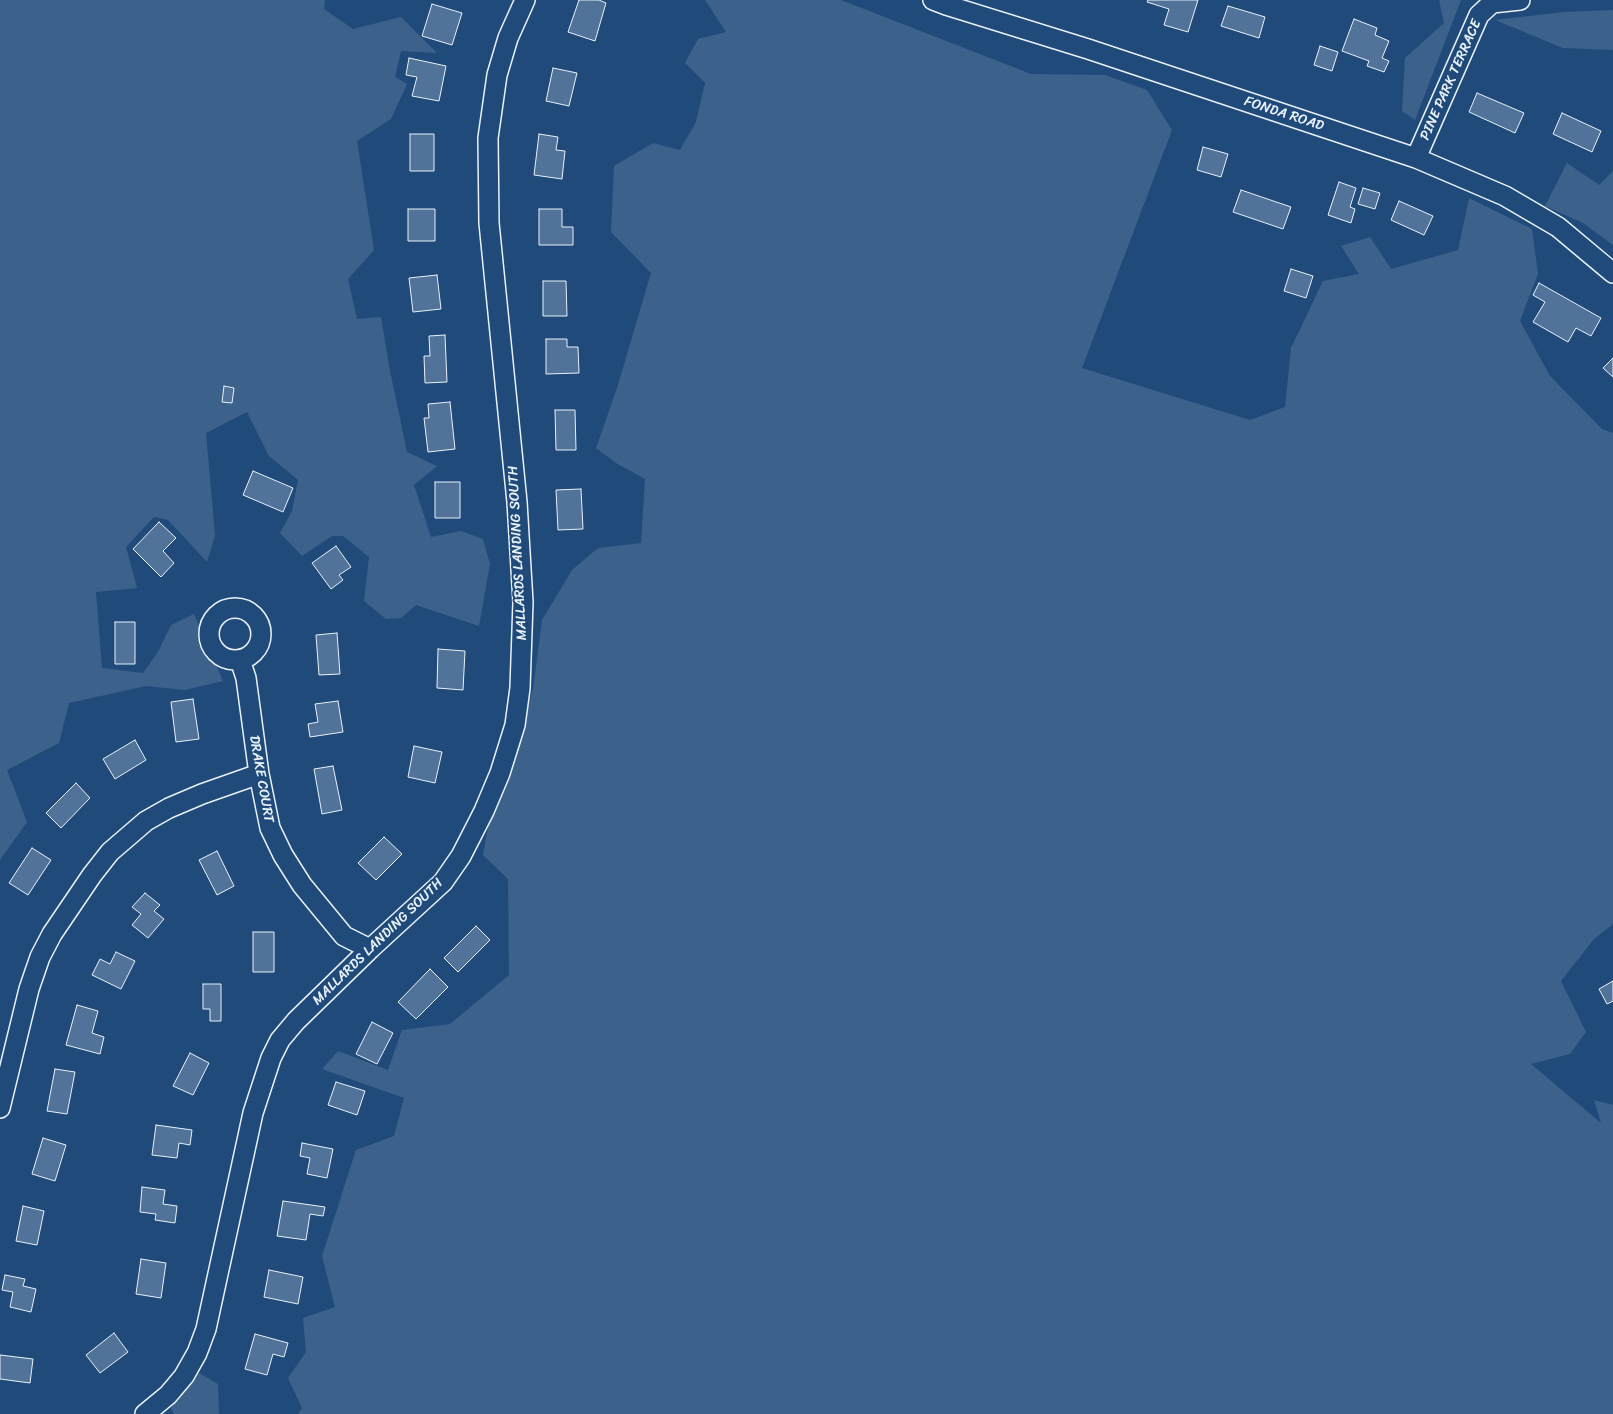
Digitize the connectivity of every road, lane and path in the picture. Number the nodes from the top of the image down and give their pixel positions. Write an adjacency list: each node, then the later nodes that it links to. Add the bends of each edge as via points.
1 (524, 0): 8 (street, MALLARDS LANDING SOUTH, via 497,75 488,138 488,223 517,502 523,602 520,688 515,725 500,773 460,856 443,882)
2 (933, 0): 4 (street, FONDA ROAD)
3 (1520, 0): 4 (street, PINE PARK TERRACE, via 1492,3 1479,15)
4 (1416, 158): 5 (street, FONDA ROAD, via 1505,196 1558,227)
5 (1613, 273)
6 (240, 660): 7 (street, DRAKE COURT, via 246,678)
7 (259, 774): 8 (street, DRAKE COURT, via 270,828 297,878 344,936); 9 (street, via 202,794 146,821 110,852 92,875 40,957)
8 (370, 949): 10 (street, MALLARDS LANDING SOUTH, via 296,1021 280,1040 271,1058 253,1113 206,1329 184,1376)
9 (0, 1108)
10 (145, 1414)

